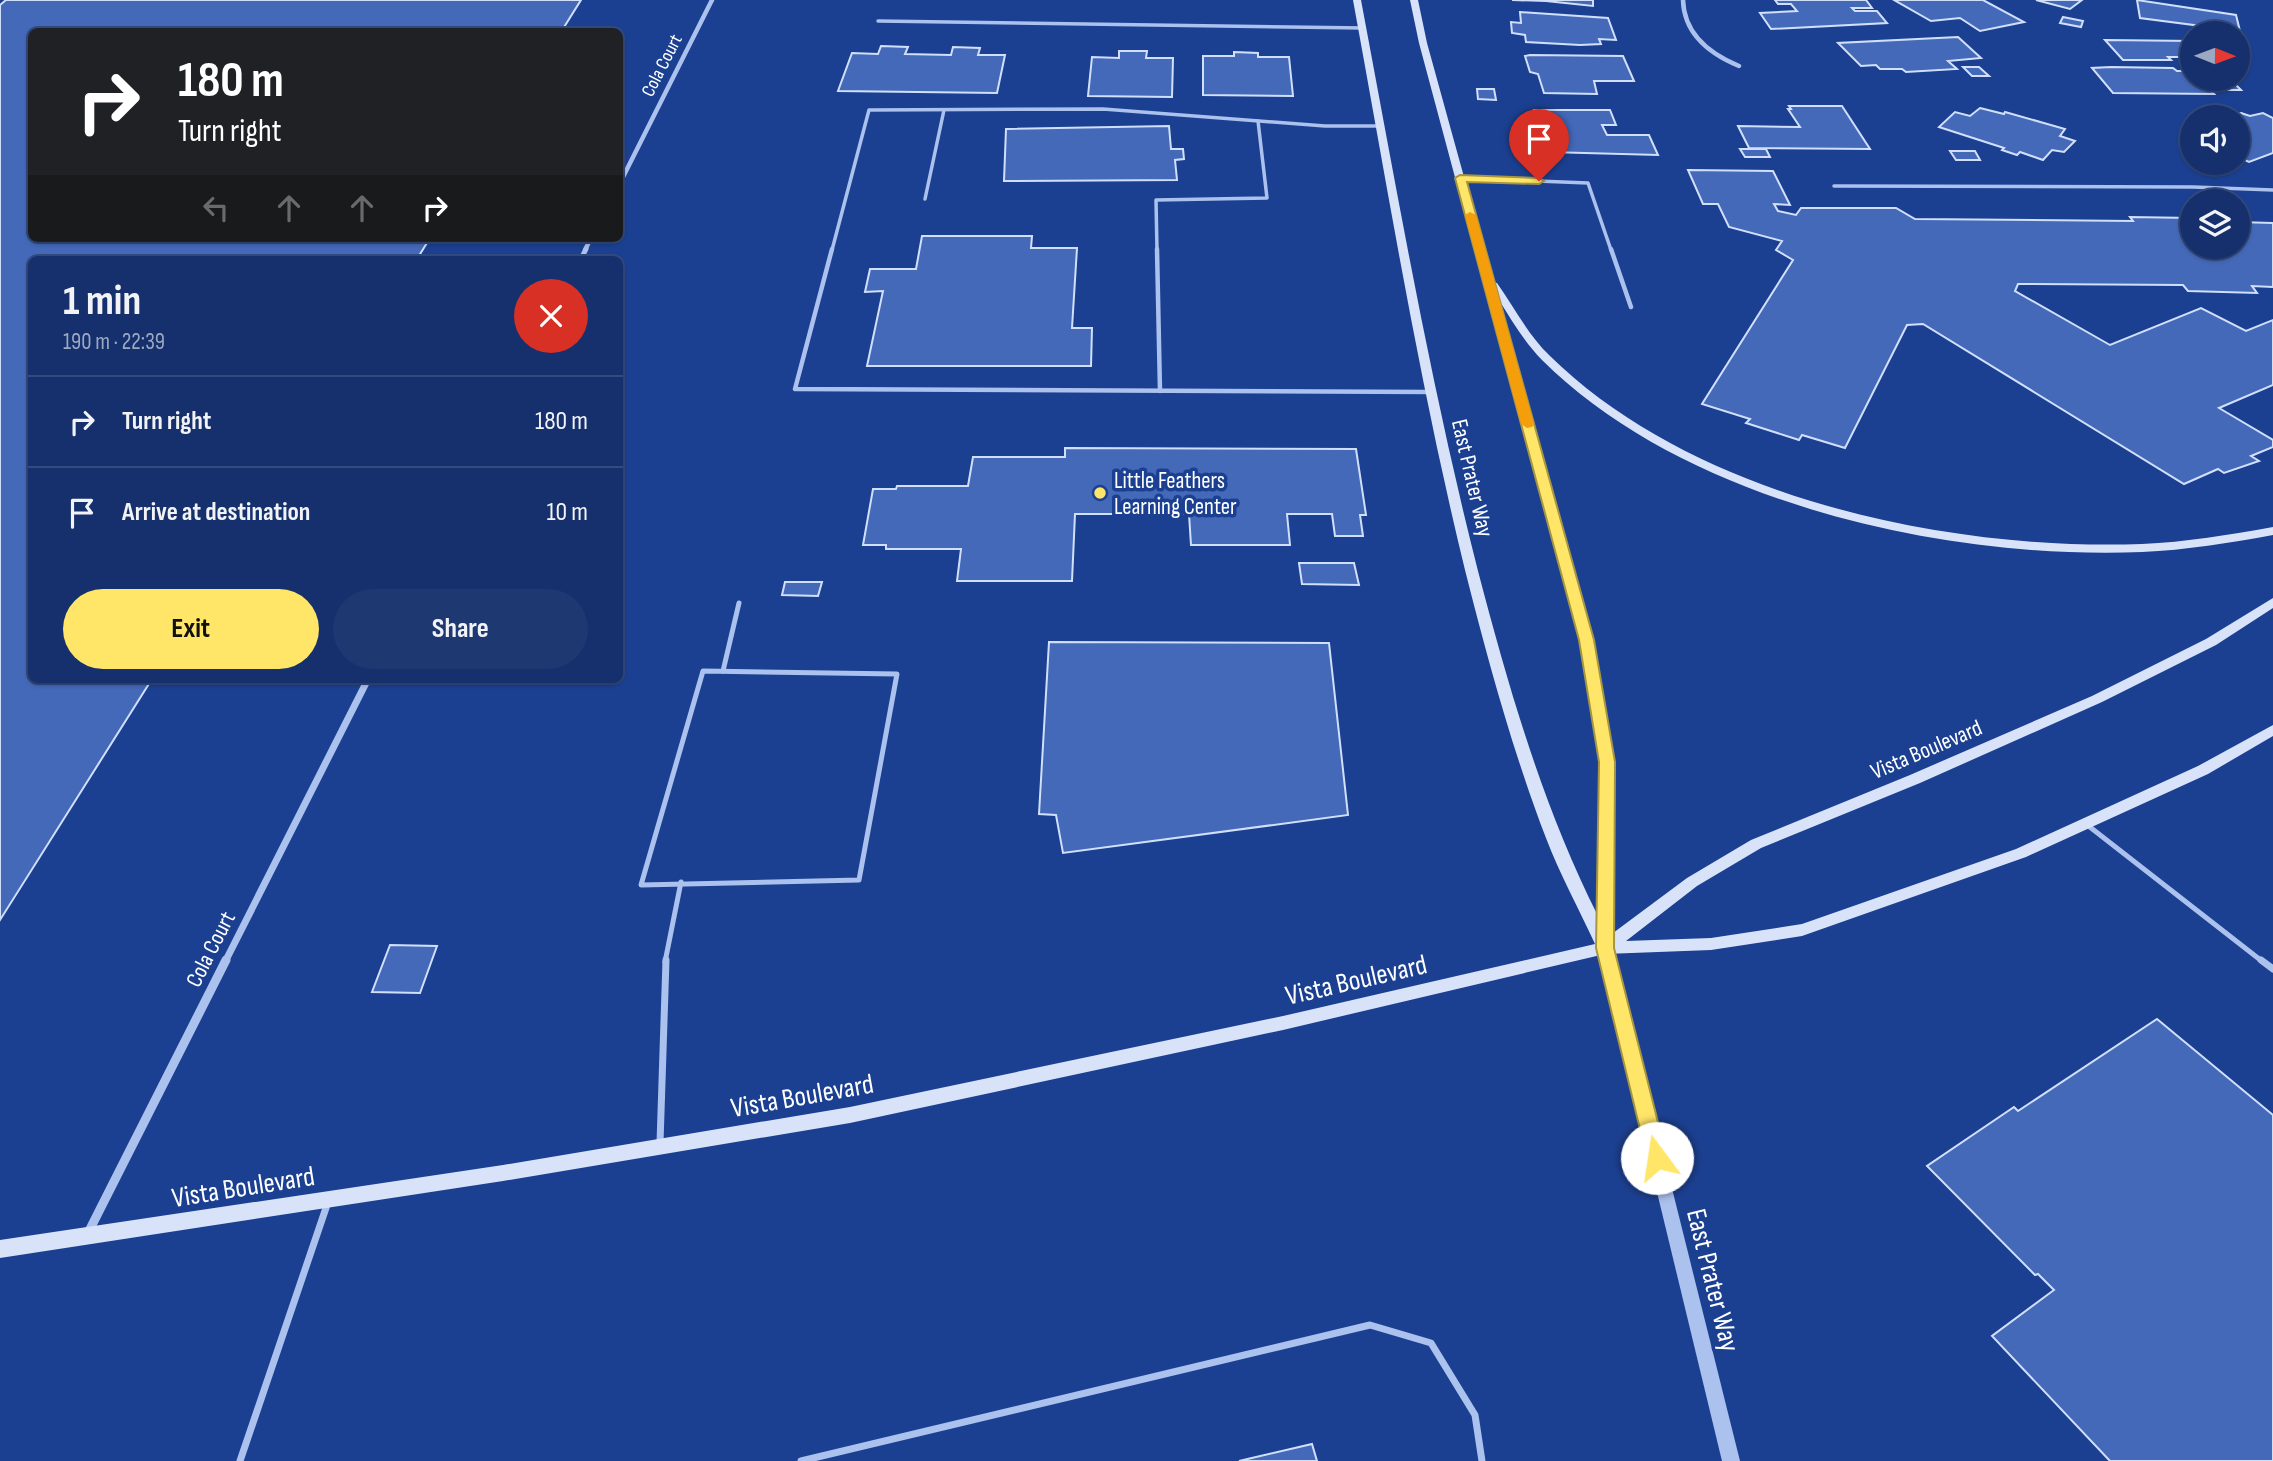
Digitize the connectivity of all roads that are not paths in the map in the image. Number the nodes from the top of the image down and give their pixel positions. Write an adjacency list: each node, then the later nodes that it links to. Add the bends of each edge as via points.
1 (712, 0): 11 (street, Cola Court)
2 (1357, 0): 6 (main road, East Prater Way)
3 (1414, 0): 12 (main road, East Prater Way)
4 (1684, 0): 7 (street, via 1685,16 1704,46)
5 (878, 21): 6 (lane)
6 (1363, 28): 10 (main road, East Prater Way)
7 (1739, 66)
8 (944, 110): 9 (lane, via 1103,108); 15 (lane); 18 (lane, via 869,110 795,389)
9 (1258, 121): 10 (lane); 18 (lane, via 1267,198 1156,200)
10 (1381, 126): 19 (main road, East Prater Way)
11 (623, 177)
12 (1460, 178): 16 (main road, East Prater Way); 17 (lane, via 1588,183)
13 (1834, 186): 14 (lane)
14 (2273, 190)
15 (926, 199)
16 (1487, 277): 20 (main road, via 1545,356 1632,424 1741,481 1812,504 1944,533 2061,549 2178,548); 28 (main road, East Prater Way, via 1586,640 1607,762)
17 (1631, 307)
18 (1160, 391): 19 (lane)
19 (1431, 392): 28 (main road, East Prater Way, via 1448,481 1503,692 1549,826)
20 (2273, 531)
21 (2273, 602): 28 (main road, Vista Boulevard, via 2211,642 2097,699 1756,844 1692,882)
22 (739, 603): 23 (lane)
23 (723, 671): 27 (lane, via 704,671 641,885); 27 (lane, via 897,674 859,880)
24 (366, 683): 32 (street, Cola Court)
25 (2273, 730): 26 (main road, Vista Boulevard, via 2203,771)
26 (2085, 824): 28 (main road, Vista Boulevard, via 2021,853 1802,930 1711,944); 29 (lane)
27 (681, 882): 30 (lane, via 665,963)
28 (1605, 948): 30 (main road, Vista Boulevard, via 1283,1023 863,1112); 37 (street, East Prater Way)
29 (2273, 970)
30 (660, 1146): 31 (main road, Vista Boulevard)
31 (329, 1199): 32 (main road, Vista Boulevard); 34 (lane)
32 (86, 1236): 33 (main road, Vista Boulevard)
33 (0, 1250)
34 (240, 1461)
35 (801, 1461): 36 (lane, via 1370,1325 1431,1343 1475,1415)
36 (1482, 1461)
37 (1731, 1461)

